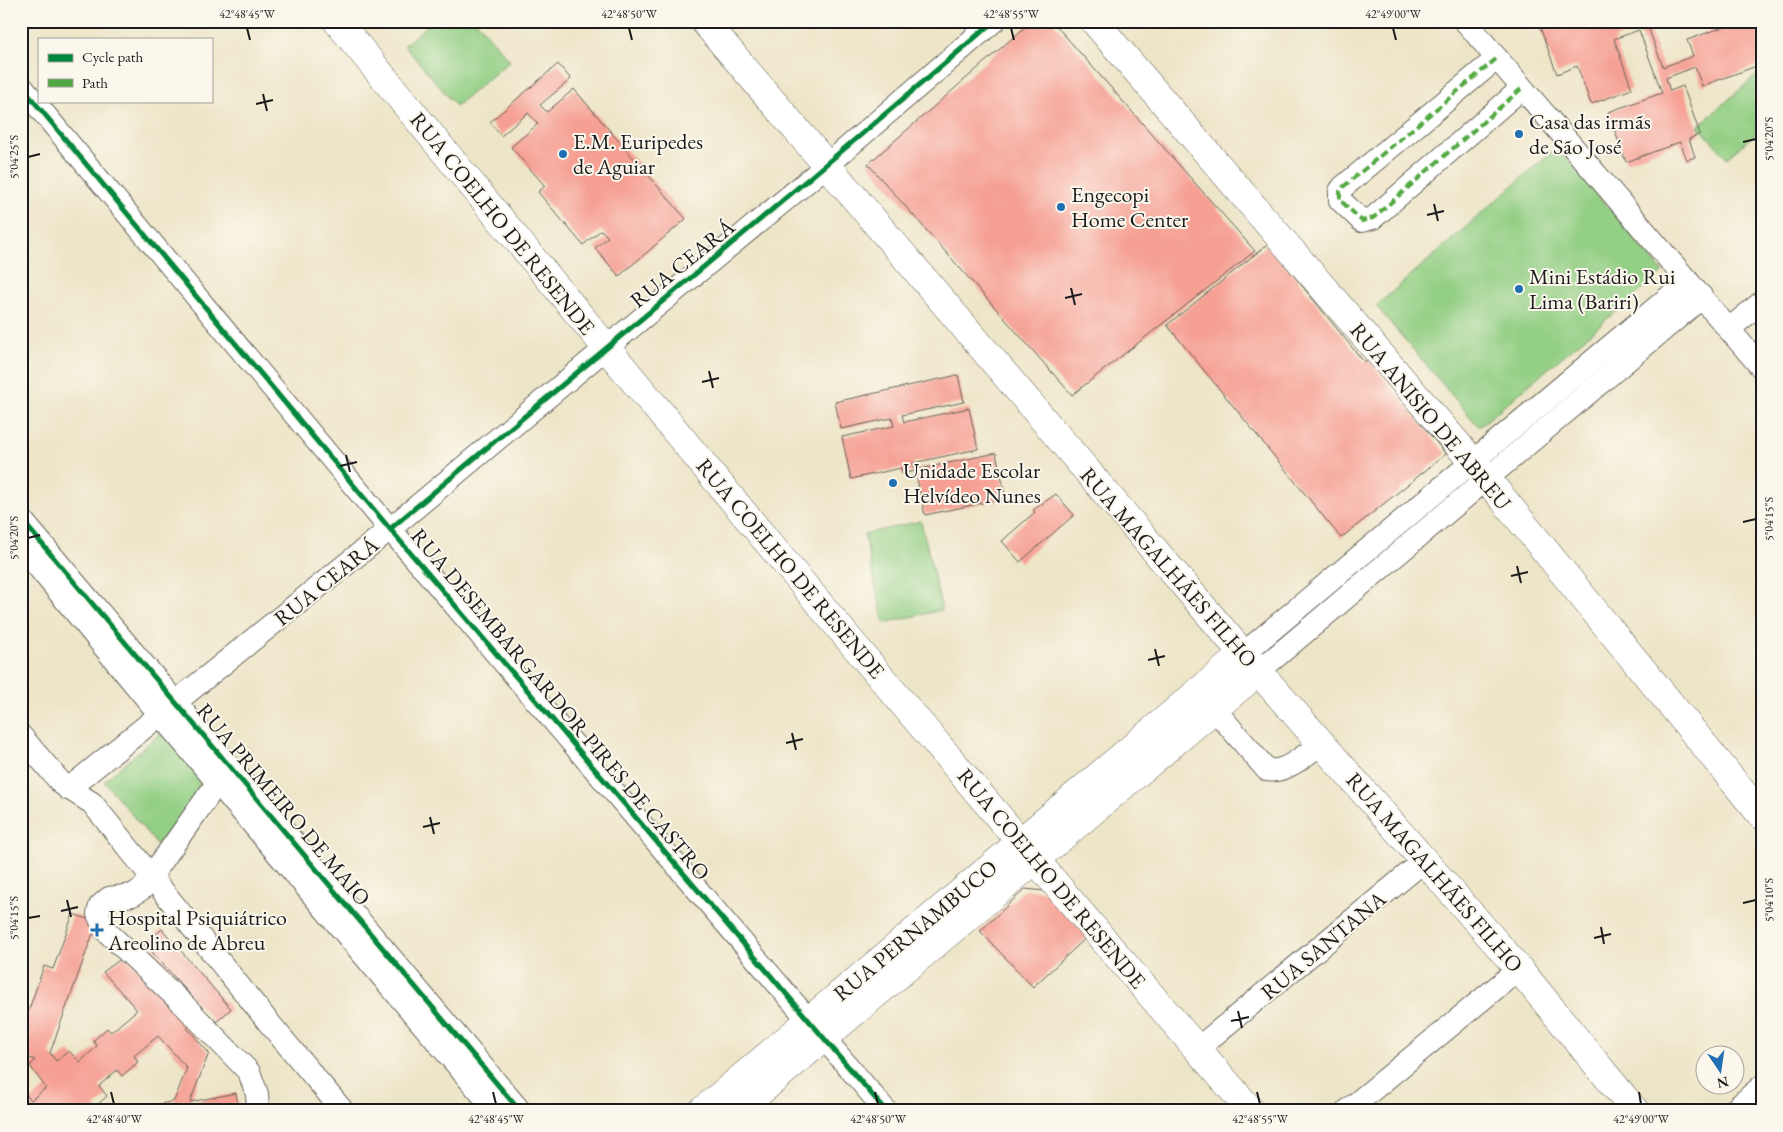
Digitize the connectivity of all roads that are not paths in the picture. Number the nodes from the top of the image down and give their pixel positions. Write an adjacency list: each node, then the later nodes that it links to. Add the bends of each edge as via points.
1 (337, 21): 13 (main road, RUA COELHO DE RESENDE)
2 (704, 21): 9 (main road, RUA MAGALHÃES FILHO)
3 (994, 21): 9 (street, RUA CEARÁ)
4 (1094, 21): 15 (main road, RUA ANISIO DE ABREU)
5 (1465, 21): 6 (street)
6 (1496, 59): 8 (street); 8 (street, via 1343,187 1340,200 1362,222 1373,218)
7 (21, 86): 17 (street, RUA DESEMBARGARDOR PIRES DE CASTRO)
8 (1521, 89): 10 (street)
9 (826, 166): 13 (street, RUA CEARÁ); 19 (main road, RUA MAGALHÃES FILHO)
10 (1695, 288): 12 (street); 15 (street)
11 (1762, 302): 12 (street)
12 (1729, 329): 14 (street)
13 (606, 348): 17 (street, RUA CEARÁ); 28 (main road, RUA COELHO DE RESENDE)
14 (1762, 368)
15 (1478, 470): 19 (street); 27 (main road, RUA ANISIO DE ABREU)
16 (21, 519): 20 (street, RUA PRIMEIRO DE MAIO)
17 (390, 529): 20 (street, RUA CEARÁ); 32 (street, RUA DESEMBARGARDOR PIRES DE CASTRO)
18 (21, 546): 20 (street, RUA PRIMEIRO DE MAIO)
19 (1251, 662): 21 (main road, RUA PERNAMBUCO); 23 (main road, RUA MAGALHÃES FILHO); 28 (main road, RUA PERNAMBUCO)
20 (169, 709): 24 (street, RUA PRIMEIRO DE MAIO); 25 (street, RUA PRIMEIRO DE MAIO); 26 (street, RUA CEARÁ)
21 (1215, 710): 23 (street, via 1267,770 1275,772 1284,768); 28 (main road, RUA PERNAMBUCO)
22 (21, 736): 26 (street)
23 (1322, 743): 29 (main road, RUA MAGALHÃES FILHO)
24 (230, 765): 25 (street); 38 (street, RUA PRIMEIRO DE MAIO)
25 (219, 784): 30 (street); 37 (street, RUA PRIMEIRO DE MAIO)
26 (68, 789): 30 (street, via 92,803)
27 (1762, 816)
28 (1028, 851): 32 (main road, RUA PERNAMBUCO); 33 (main road, RUA COELHO DE RESENDE)
29 (1425, 860): 31 (main road, RUA MAGALHÃES FILHO); 33 (street, RUA SANTANA)
30 (153, 877): 35 (street, via 133,896 109,898 100,906 98,914 105,930 249,1072 257,1094); 36 (street)
31 (1519, 969): 43 (street); 44 (main road, RUA MAGALHÃES FILHO)
32 (815, 1029): 39 (main road, RUA PERNAMBUCO); 40 (main road, RUA PERNAMBUCO); 41 (street, RUA DESEMBARGARDOR PIRES DE CASTRO)
33 (1197, 1049): 42 (main road, RUA COELHO DE RESENDE)
34 (1762, 1086): 45 (street)
35 (258, 1111)
36 (343, 1111)
37 (496, 1111)
38 (520, 1111)
39 (702, 1111)
40 (737, 1111)
41 (886, 1111)
42 (1251, 1111)
43 (1348, 1111)
44 (1635, 1111)
45 (1733, 1111)

